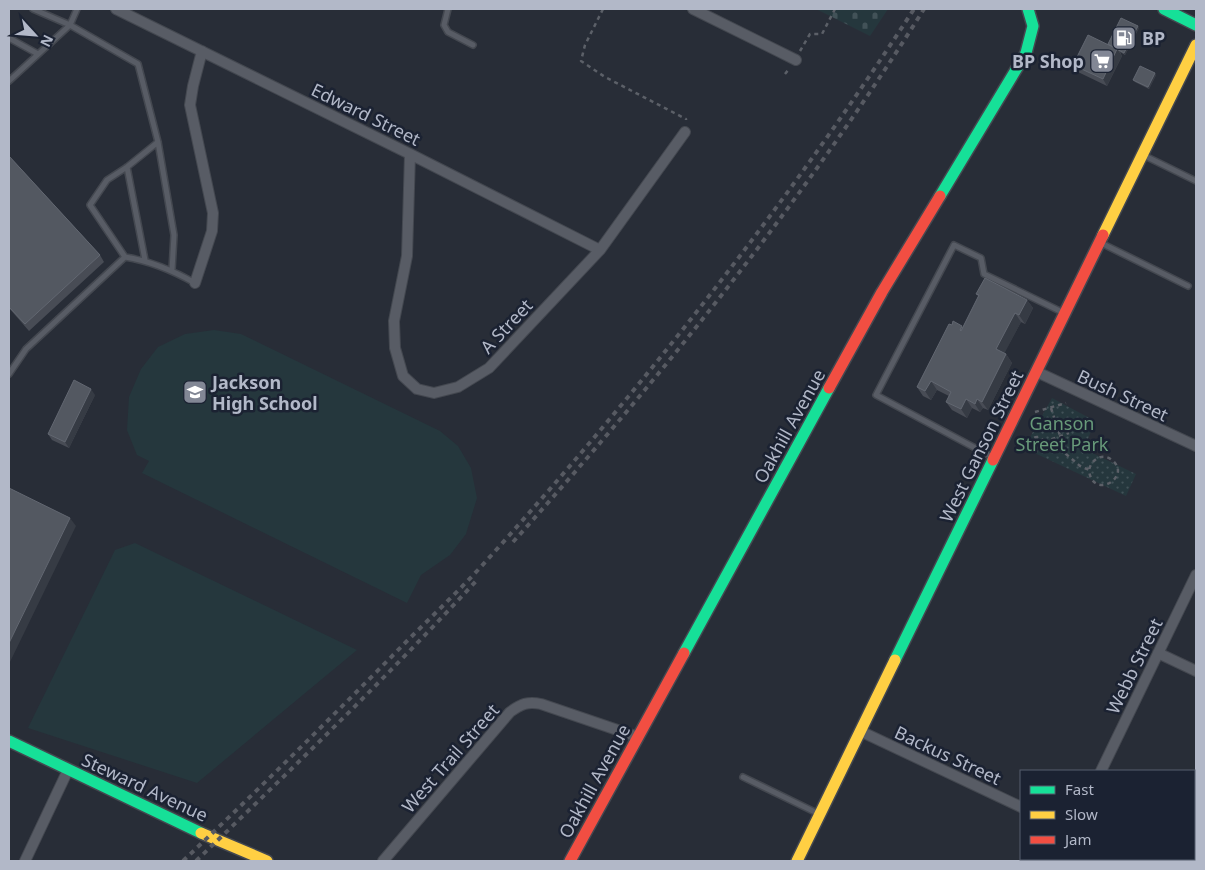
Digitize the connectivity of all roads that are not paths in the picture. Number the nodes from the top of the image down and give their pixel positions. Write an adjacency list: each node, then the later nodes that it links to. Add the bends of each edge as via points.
1 (33, 9): 9 (lane)
2 (77, 9): 9 (lane)
3 (116, 9): 13 (street, Edward Street)
4 (448, 9): 11 (lane, via 444,25 448,32)
5 (693, 9): 15 (street)
6 (1028, 9): 39 (street, Oakhill Avenue, via 1033,26 1026,53 882,292)
7 (1164, 9): 8 (street)
8 (1196, 24)
9 (70, 25): 14 (lane); 18 (lane, via 138,64)
10 (9, 38): 14 (lane)
11 (473, 45)
12 (1196, 45): 20 (street, West Ganson Street)
13 (202, 51): 19 (street, Edward Street); 28 (street, via 190,105 213,213 212,231)
14 (38, 54): 16 (lane)
15 (796, 60)
16 (9, 81)
17 (685, 132): 24 (street, A Street)
18 (158, 142): 21 (lane); 27 (lane, via 174,235)
19 (410, 154): 24 (street, Edward Street); 24 (street, A Street, via 407,256 394,321 395,348 403,376 417,389 434,393 445,391 489,368)
20 (1143, 156): 22 (lane); 23 (street, West Ganson Street)
21 (127, 167): 25 (lane, via 107,180 90,205); 26 (lane)
22 (1196, 181)
23 (1101, 242): 29 (lane); 30 (street, West Ganson Street)
24 (600, 250)
25 (125, 257): 26 (lane); 32 (lane, via 26,349)
26 (145, 260): 27 (lane)
27 (172, 270): 28 (lane)
28 (195, 283)
29 (1188, 286)
30 (1064, 314): 31 (street, West Ganson Street); 34 (lane, via 984,274 981,258 954,244 876,394)
31 (1036, 372): 33 (street, Bush Street); 34 (street, West Ganson Street)
32 (9, 374)
33 (1196, 446)
34 (995, 459): 38 (street, West Ganson Street)
35 (1196, 575): 36 (street, Webb Street)
36 (1158, 654): 37 (street); 42 (street, Webb Street)
37 (1196, 671)
38 (860, 731): 44 (street, Backus Street); 45 (street, West Ganson Street)
39 (638, 737): 48 (street, West Trail Street, via 541,704 520,704); 49 (street, Oakhill Avenue)
40 (9, 741): 41 (street, Steward Avenue)
41 (68, 770): 46 (street); 47 (street, Steward Avenue)
42 (1101, 770)
43 (743, 777): 45 (lane)
44 (1020, 807)
45 (820, 814): 50 (street, West Ganson Street)
46 (25, 861)
47 (267, 861)
48 (383, 861)
49 (570, 861)
50 (797, 861)

